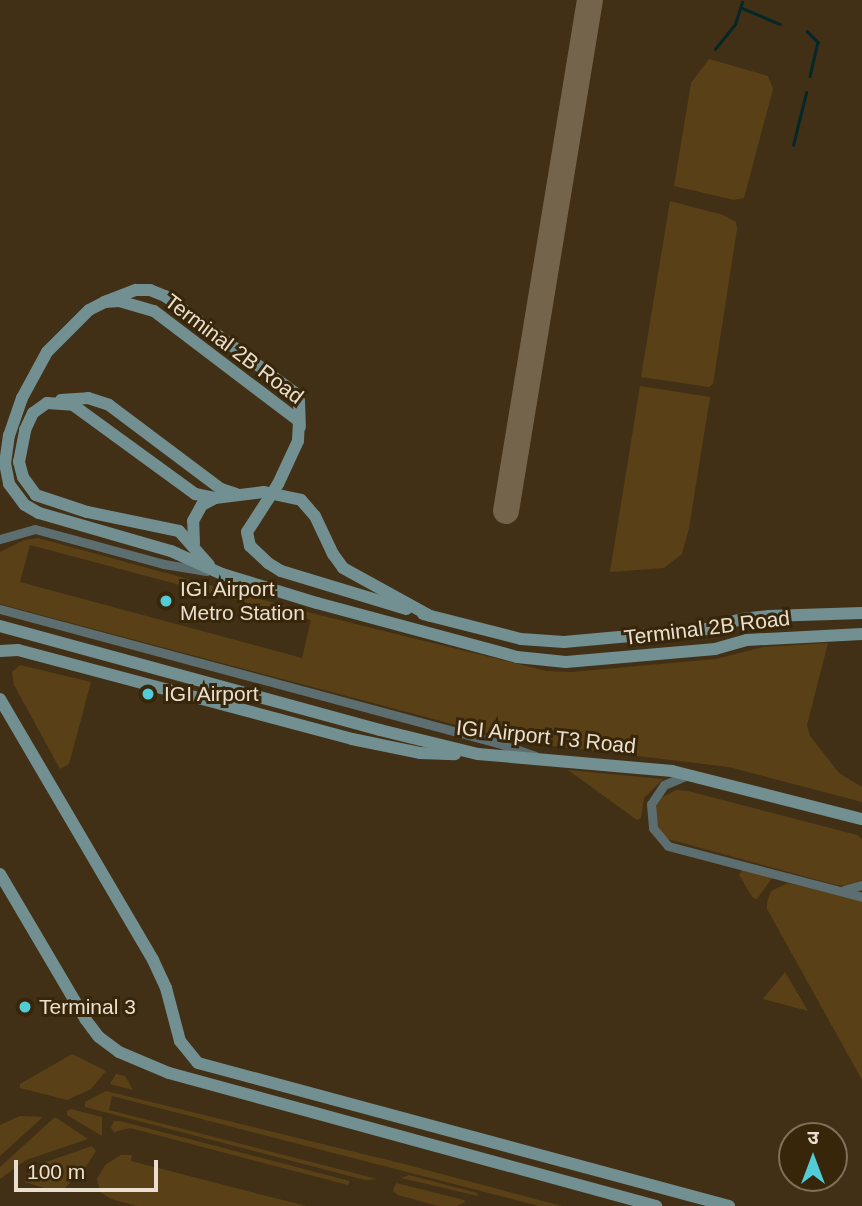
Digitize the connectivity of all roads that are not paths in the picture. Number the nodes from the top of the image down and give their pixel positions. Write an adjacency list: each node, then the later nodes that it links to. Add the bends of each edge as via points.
1 (97, 305): 3 (main road, Terminal 2B Road, bridge, via 119,301 154,311 296,417); 3 (main road, bridge, via 136,290 165,296 294,392); 8 (main road, Terminal 2B Road, bridge, via 47,352 22,398 9,435 5,463 9,484 25,505 39,513 171,551)
2 (47, 403): 4 (main road, via 79,398 101,401 222,489); 5 (main road, via 73,405 186,490); 7 (main road, via 33,413 22,444 20,470 30,490 49,502 173,529)
3 (300, 427): 11 (main road, Terminal 2B Road, bridge, via 278,484 247,532 250,546 281,571)
4 (242, 494): 5 (main road); 11 (main road, via 281,494 301,500 315,516 343,568)
5 (215, 498): 7 (main road, via 202,505 193,520)
6 (0, 539): 8 (street, via 35,529 164,564)
7 (194, 545): 8 (main road, via 202,558)
8 (222, 573): 15 (main road, Terminal 2B Road, via 317,603 544,661 715,649)
9 (0, 608): 19 (street)
10 (862, 613): 12 (main road, Terminal 2B Road)
11 (430, 616): 12 (main road, Terminal 2B Road, via 521,639 564,642 707,629)
12 (769, 616): 15 (main road, via 770,632)
13 (0, 626): 18 (main road, IGI Airport T3 Road)
14 (862, 634): 15 (main road, Terminal 2B Road)
15 (780, 637)
16 (0, 651): 18 (main road, via 18,650 393,748)
17 (0, 699): 27 (main road, via 156,966 180,1041 198,1063)
18 (478, 754): 19 (main road, IGI Airport T3 Road)
19 (539, 757): 20 (main road, IGI Airport T3 Road)
20 (697, 777): 21 (main road, IGI Airport T3 Road); 24 (street, via 674,778 656,793 650,816 653,828 668,846)
21 (859, 819)
22 (0, 874): 26 (main road, via 86,1020 119,1052 169,1073)
23 (862, 885): 24 (street)
24 (834, 890): 25 (street)
25 (862, 897)
26 (656, 1206)
27 (729, 1206)

